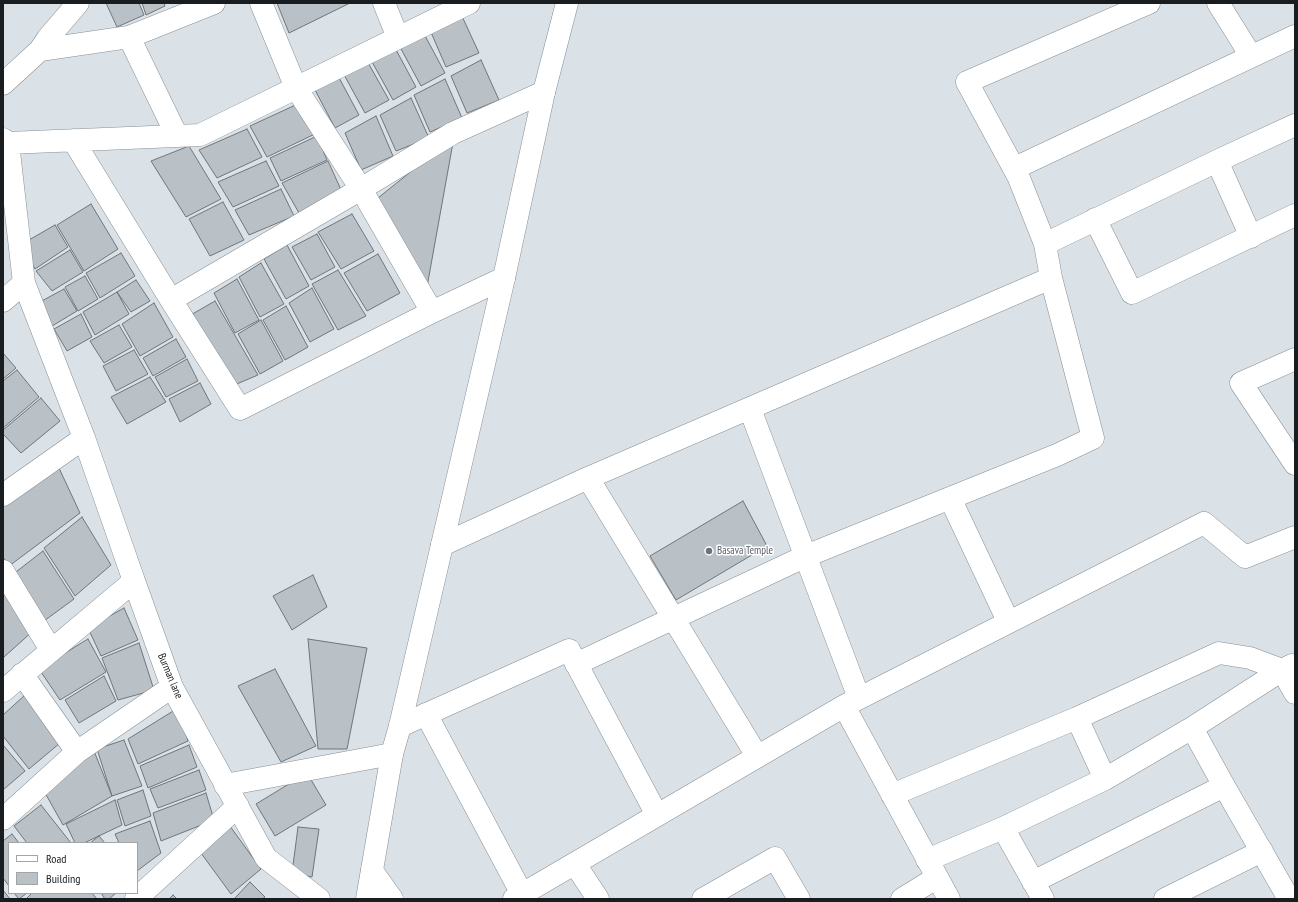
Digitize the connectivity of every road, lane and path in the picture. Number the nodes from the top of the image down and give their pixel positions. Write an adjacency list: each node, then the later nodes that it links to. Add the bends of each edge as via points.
1 (91, 3): 9 (street)
2 (214, 3): 10 (street)
3 (261, 3): 16 (street)
4 (384, 3): 12 (street)
5 (469, 3): 12 (street)
6 (567, 3): 17 (street)
7 (1149, 3): 23 (street, via 967,82)
8 (1218, 3): 14 (street)
9 (73, 9): 13 (street)
10 (129, 36): 13 (street); 19 (street)
11 (1295, 36): 14 (street)
12 (398, 38): 16 (street)
13 (40, 50): 15 (street)
14 (1251, 56): 23 (street, via 1015,168)
15 (3, 84)
16 (296, 88): 19 (street, via 200,135); 24 (street)
17 (544, 92): 24 (street, via 453,133); 29 (street)
18 (1295, 125): 22 (street)
19 (177, 136): 20 (street)
20 (72, 140): 21 (street); 32 (street)
21 (6, 141): 31 (street, Burman lane)
22 (1217, 161): 26 (street); 27 (street)
23 (1018, 176): 28 (street)
24 (361, 189): 32 (street); 34 (street)
25 (1295, 215): 27 (street)
26 (1095, 220): 27 (street, via 1132,293); 28 (street)
27 (1251, 237)
28 (1045, 244): 30 (street)
29 (504, 278): 34 (street); 43 (street)
30 (1050, 278): 36 (street); 41 (street, via 1093,438)
31 (24, 283): 33 (street); 37 (street, Burman lane)
32 (170, 300): 34 (street, via 240,409)
33 (3, 301)
34 (432, 312)
35 (1295, 358): 38 (street, via 1241,383)
36 (750, 409): 39 (street); 44 (street)
37 (84, 438): 40 (street); 46 (street, Burman lane)
38 (1295, 464)
39 (588, 478): 43 (street); 47 (street)
40 (6, 487)
41 (950, 498): 44 (street); 48 (street)
42 (1295, 537): 48 (street, via 1245,557 1204,523)
43 (442, 545): 59 (street)
44 (806, 556): 47 (street); 56 (street)
45 (3, 571): 49 (street)
46 (134, 581): 49 (street); 53 (street, Burman lane)
47 (673, 618): 50 (street); 63 (street)
48 (1008, 622): 56 (street)
49 (51, 650): 52 (street)
50 (576, 664): 57 (street, via 569,650); 69 (street)
51 (1289, 667): 55 (street); 58 (street, via 1219,653); 60 (street)
52 (22, 674): 54 (street); 61 (street)
53 (172, 686): 61 (street); 65 (street, Burman lane)
54 (3, 691)
55 (1295, 693)
56 (851, 702): 63 (street); 67 (street)
57 (426, 714): 59 (street); 77 (street)
58 (1077, 718): 64 (street); 67 (street)
59 (400, 726): 62 (street)
60 (1192, 728): 64 (street); 66 (street)
61 (77, 752): 70 (street)
62 (392, 754): 65 (street); 75 (street)
63 (757, 756): 69 (street)
64 (1105, 778): 71 (street)
65 (225, 785): 68 (street, Burman lane)
66 (1224, 786): 72 (street); 76 (street)
67 (892, 795): 74 (street)
68 (238, 806): 78 (street); 79 (street, Burman lane, via 266,858)
69 (657, 815): 73 (street)
70 (3, 820)
71 (1002, 828): 74 (street); 76 (street)
72 (1262, 851): 87 (street); 88 (street)
73 (574, 864): 77 (street); 82 (street)
74 (932, 869): 85 (street); 86 (street)
75 (372, 871): 80 (street); 81 (street)
76 (1038, 891)
77 (518, 897)
78 (136, 899)
79 (319, 899)
80 (367, 899)
81 (392, 899)
82 (598, 899)
83 (703, 899): 84 (street, via 775,858)
84 (799, 899)
85 (902, 899)
86 (949, 899)
87 (1165, 899)
88 (1289, 899)

